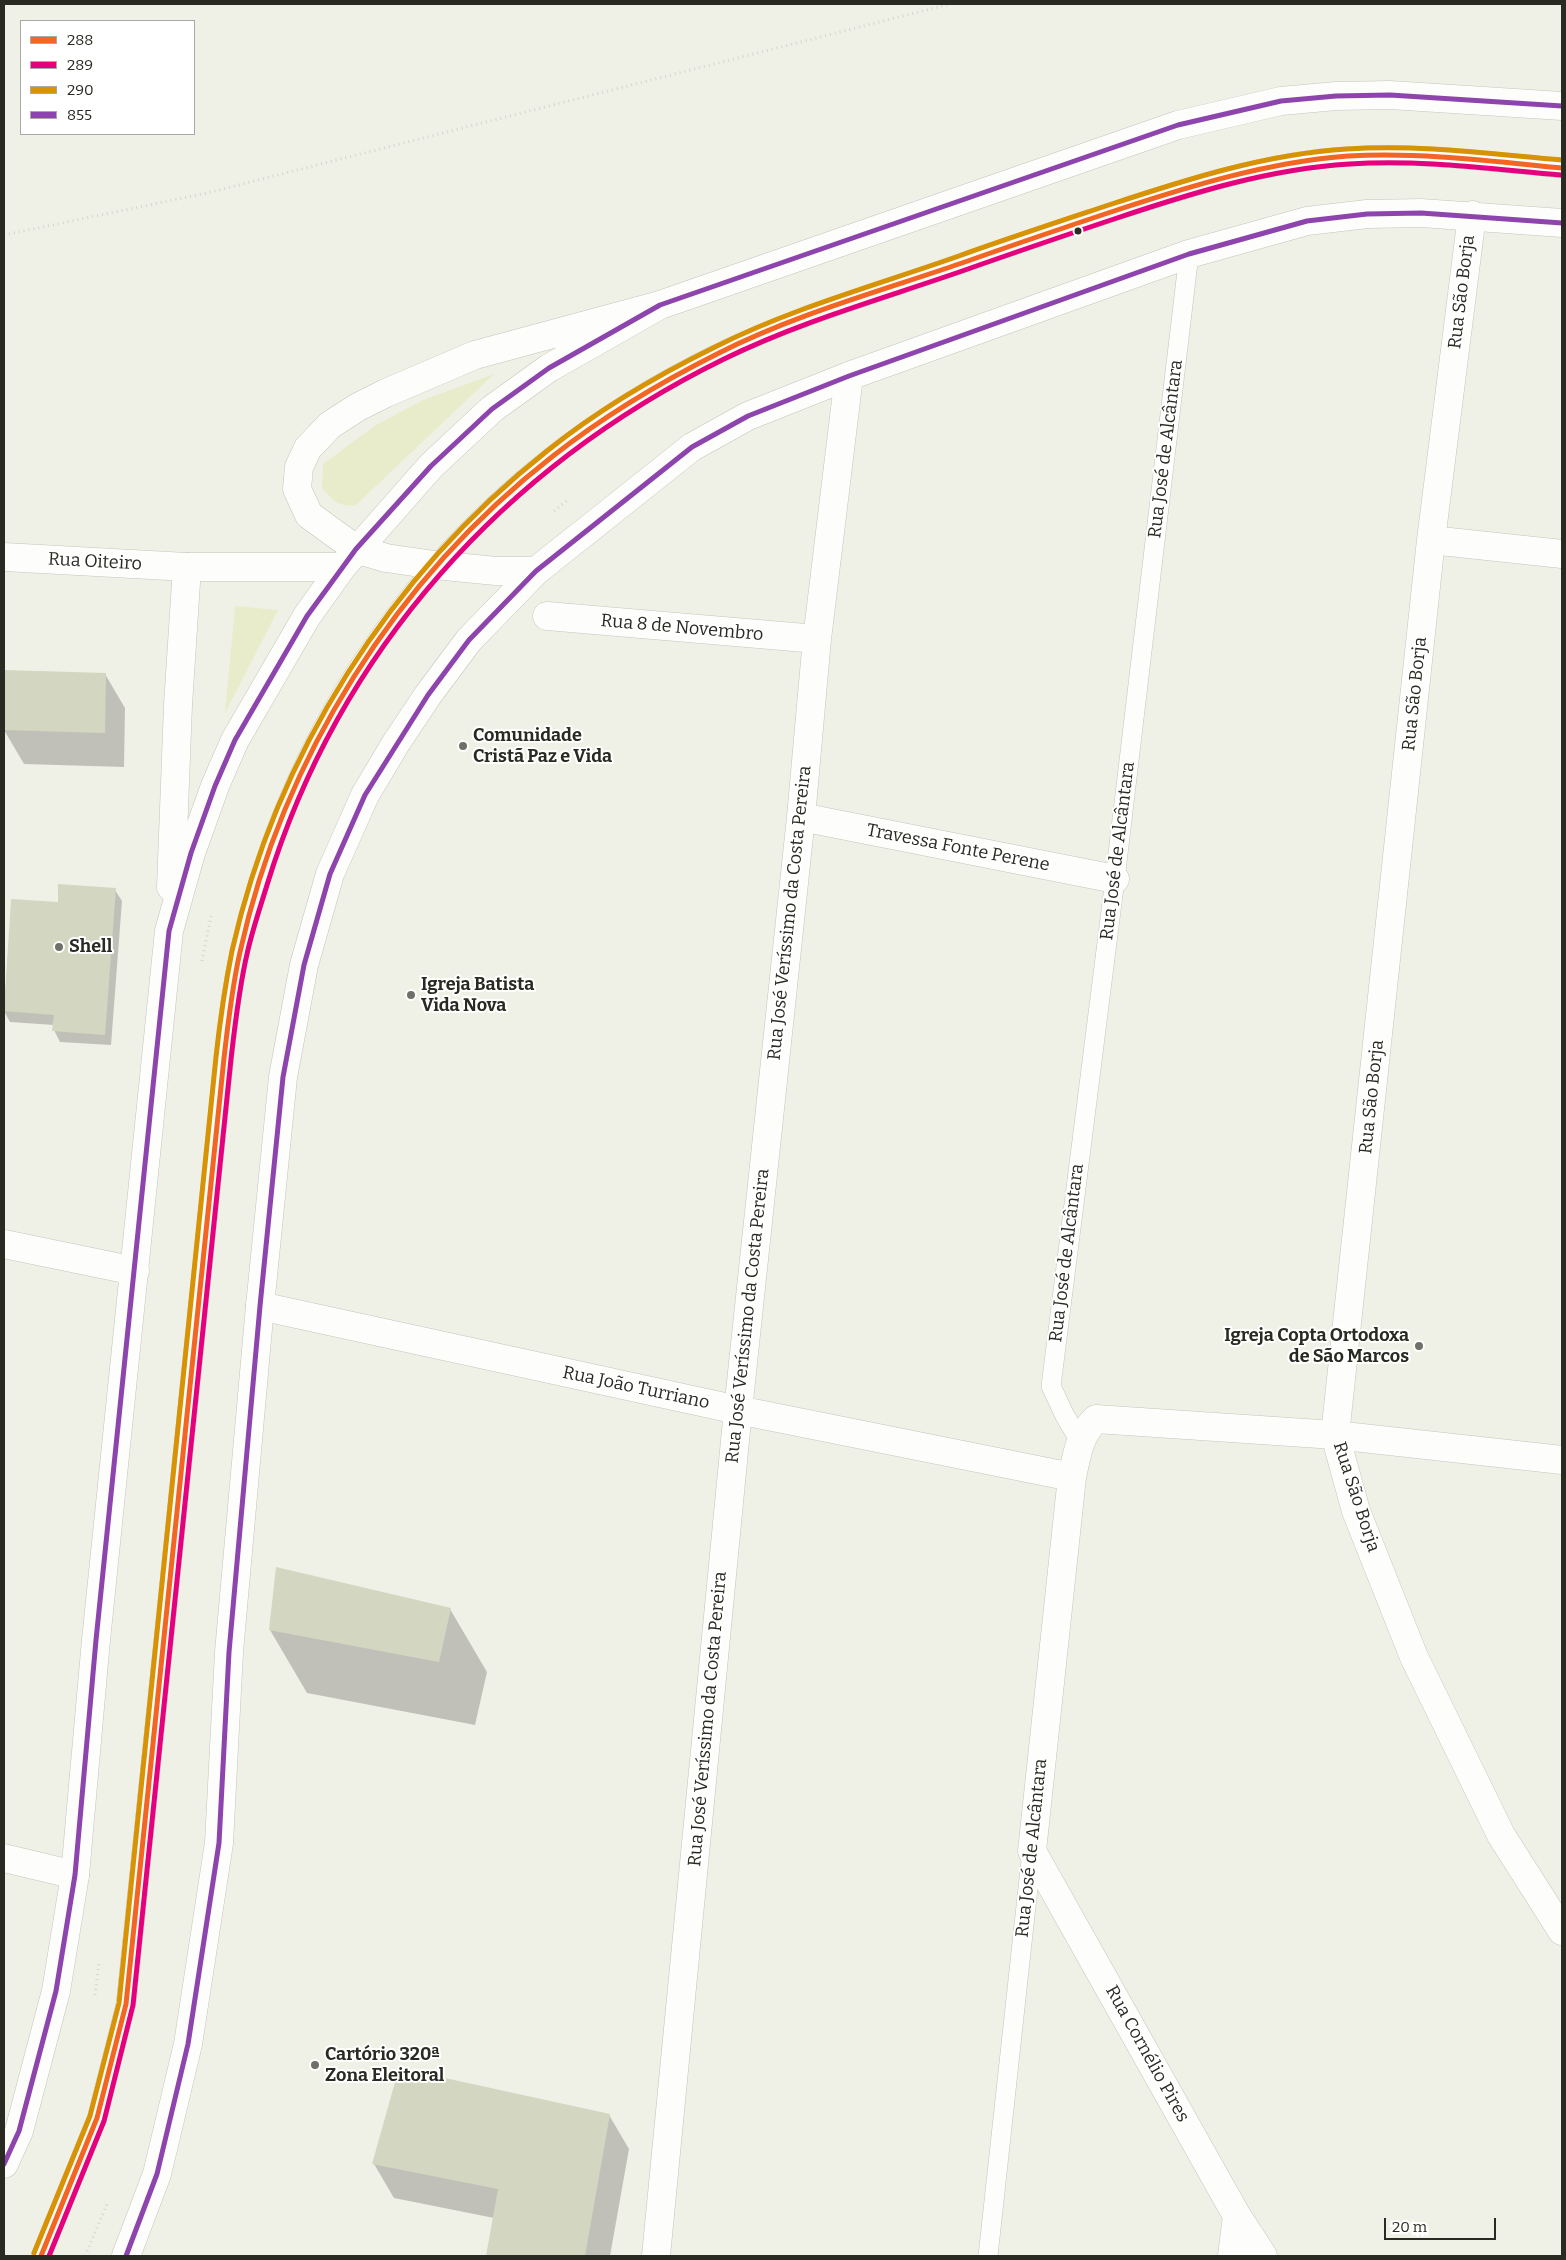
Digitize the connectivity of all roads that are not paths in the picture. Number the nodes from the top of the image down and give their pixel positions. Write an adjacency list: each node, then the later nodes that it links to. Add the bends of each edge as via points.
1 (1562, 106): 6 (main road, via 1390,95 1282,101 1178,125)
2 (1562, 168): 12 (lane, via 1430,156 1378,156 1319,159 1258,171 1196,185 1075,224 816,315 722,352 659,384 599,421 541,463 488,510)
3 (1472, 215): 4 (main road); 5 (main road, via 1367,214 1307,221); 8 (main road, Rua São Borja)
4 (1562, 223)
5 (1190, 254): 7 (main road); 18 (lane, Rua José de Alcântara)
6 (660, 305): 11 (main road, via 549,368 492,409 431,466); 11 (main road, via 474,355 386,393 330,425 308,448 299,467 297,489 309,515)
7 (849, 376): 14 (main road, via 748,416 692,447); 16 (main road, Rua José Veríssimo da Costa Pereira)
8 (1431, 540): 9 (main road); 24 (main road, Rua São Borja)
9 (1562, 554)
10 (4, 557): 13 (main road, Rua Oiteiro)
11 (349, 558): 12 (main road, via 386,558); 13 (main road, Rua Oiteiro); 19 (main road, via 307,616 235,740 215,786)
12 (434, 565): 14 (main road); 34 (lane, via 363,660 318,736 284,809 243,936 224,1050 126,2004 97,2118)
13 (187, 567): 19 (main road)
14 (536, 571): 22 (main road, via 469,640 396,743 366,795 330,874 304,965 283,1077)
15 (547, 616): 16 (main road, Rua 8 de Novembro)
16 (817, 639): 17 (main road, Rua José Veríssimo da Costa Pereira)
17 (801, 817): 18 (main road, Travessa Fonte Perene); 23 (main road, Rua José Veríssimo da Costa Pereira)
18 (1115, 879): 25 (lane, Rua José de Alcântara, via 1051,1386)
19 (169, 931): 21 (main road)
20 (4, 1244): 21 (main road)
21 (135, 1270): 30 (main road)
22 (260, 1306): 23 (main road, Rua João Turriano); 35 (main road, via 229,1652 219,1843 188,2044 157,2174)
23 (738, 1410): 27 (main road, Rua João Turriano); 36 (main road, Rua José Veríssimo da Costa Pereira)
24 (1335, 1436): 25 (main road, Rua José de Alcântara, via 1096,1419); 26 (main road); 31 (main road, Rua São Borja, via 1356,1511 1414,1657 1501,1836)
25 (1080, 1441): 27 (main road, Rua José de Alcântara)
26 (1562, 1460)
27 (1072, 1477): 28 (main road, Rua José de Alcântara)
28 (1032, 1851): 33 (main road, Rua Cornélio Pires); 37 (lane, Rua José de Alcântara)
29 (4, 1858): 30 (main road)
30 (75, 1875): 32 (main road, via 56,1991 19,2131)
31 (1562, 1931)
32 (4, 2164)
33 (1237, 2216): 38 (main road); 39 (main road, Rua Cornélio Pires)
34 (41, 2256)
35 (126, 2256)
36 (656, 2256)
37 (988, 2256)
38 (1232, 2256)
39 (1263, 2256)

